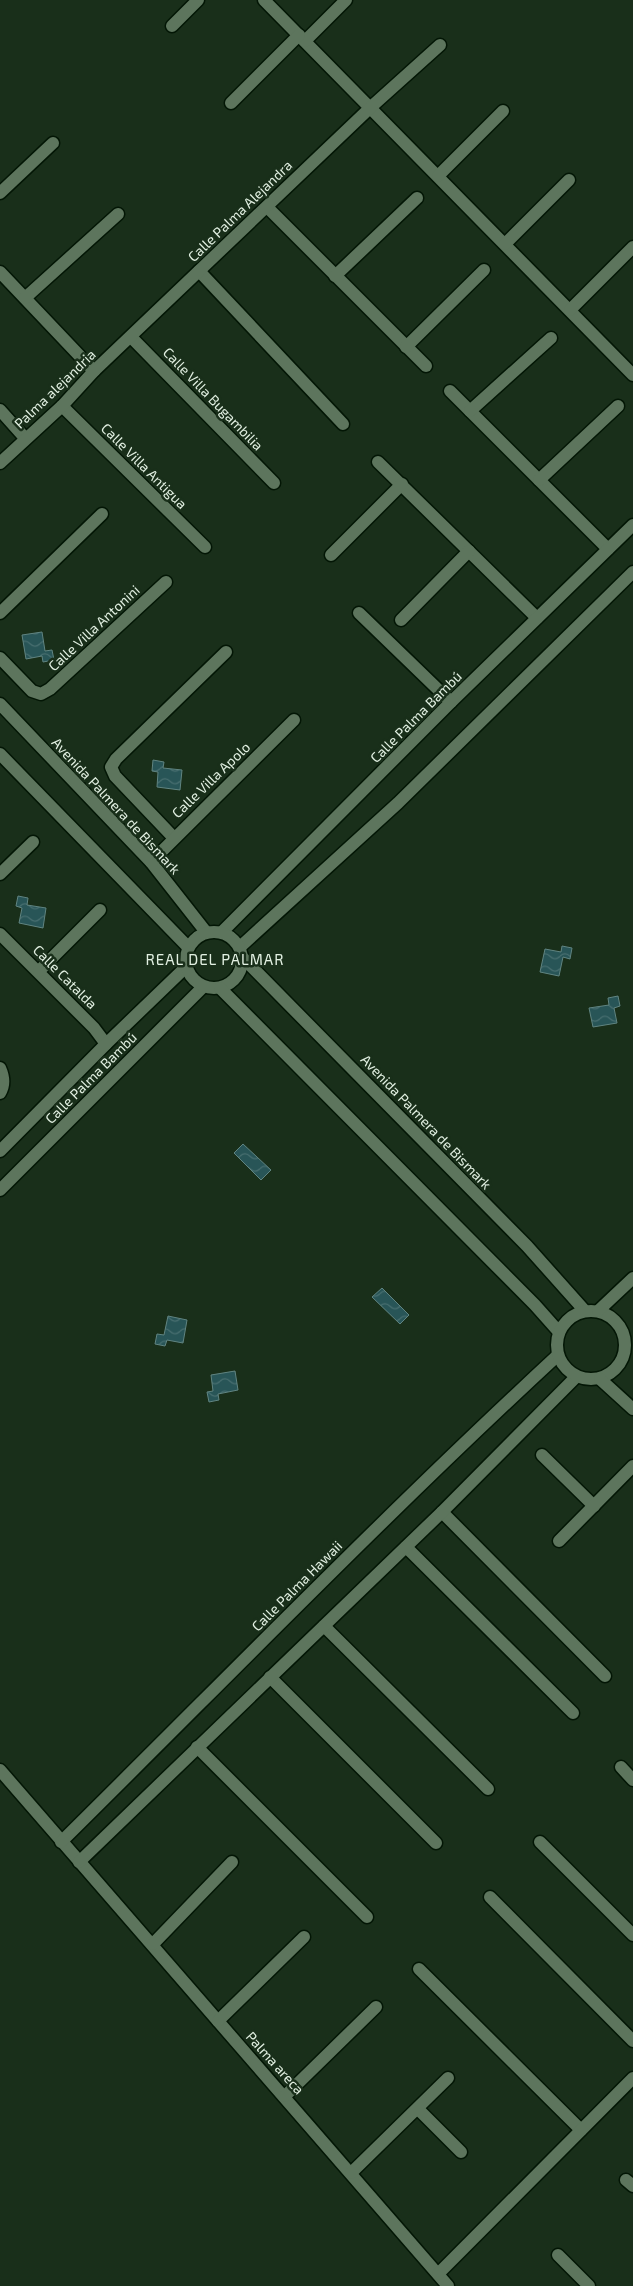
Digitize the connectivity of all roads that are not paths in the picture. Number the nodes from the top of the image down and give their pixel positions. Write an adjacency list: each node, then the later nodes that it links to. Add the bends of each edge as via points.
1 (198, 0): 4 (street)
2 (264, 0): 5 (street)
3 (346, 0): 5 (street)
4 (172, 26)
5 (302, 38): 7 (street); 8 (street)
6 (440, 46): 8 (street, Calle Palma Alejandra)
7 (231, 103)
8 (371, 107): 11 (street); 15 (street, Calle Palma Alejandra)
9 (503, 111): 11 (street)
10 (53, 143): 13 (street)
11 (438, 176): 17 (street)
12 (569, 180): 17 (street)
13 (0, 193)
14 (418, 198): 22 (street)
15 (266, 207): 20 (street, Calle Palma Alejandra); 22 (street)
16 (118, 214): 23 (street)
17 (505, 244): 24 (street)
18 (633, 248): 24 (street)
19 (484, 270): 27 (street)
20 (199, 271): 25 (street, Calle Palma Alejandra); 36 (street)
21 (0, 272): 23 (street)
22 (335, 276): 27 (street)
23 (25, 298): 29 (street)
24 (570, 310): 30 (street)
25 (131, 337): 29 (street, Palma alejandria); 41 (street, Calle Villa Bugambilia)
26 (550, 338): 35 (street)
27 (406, 346): 28 (street)
28 (426, 366)
29 (94, 371): 32 (street, Palma alejandria)
30 (633, 375)
31 (450, 391): 35 (street)
32 (62, 406): 37 (street, Palma alejandria); 45 (street, Calle Villa Antigua)
33 (618, 406): 40 (street)
34 (0, 410): 37 (street)
35 (470, 411): 40 (street)
36 (343, 424)
37 (26, 438): 39 (street, Palma alejandria)
38 (378, 462): 42 (street)
39 (0, 463)
40 (539, 480): 46 (street)
41 (274, 483)
42 (402, 484): 47 (street); 48 (street)
43 (102, 514): 52 (street)
44 (633, 525): 46 (street, Calle Palma Bambú)
45 (204, 547)
46 (608, 549): 53 (street, Calle Palma Bambú)
47 (469, 551): 53 (street); 54 (street)
48 (331, 555)
49 (633, 572): 70 (street)
50 (166, 582): 56 (street, Calle Villa Antonini, via 41,694 32,691)
51 (359, 613): 57 (street)
52 (0, 614)
53 (537, 618): 57 (street, Calle Palma Bambú)
54 (401, 620)
55 (226, 652): 61 (street, via 116,758 111,767 115,776)
56 (0, 658)
57 (451, 702): 67 (street, Calle Palma Bambú)
58 (0, 704): 63 (street, Avenida Palmera de Bismark)
59 (294, 720): 61 (street, Calle Villa Apolo)
60 (0, 754): 69 (street)
61 (174, 838): 63 (street, Calle Villa Apolo)
62 (33, 842): 64 (street)
63 (151, 862): 66 (street, Avenida Palmera de Bismark)
64 (0, 874)
65 (100, 910): 72 (street)
66 (206, 932): 67 (street); 69 (street)
67 (222, 932): 70 (street, via 232,938)
68 (0, 934): 72 (street, Calle Catalda)
69 (188, 947): 71 (street)
70 (241, 953): 74 (street, via 241,970 229,985); 81 (street, Avenida Palmera de Bismark)
71 (186, 967): 73 (street, via 192,979); 75 (street, Calle Palma Bambú)
72 (39, 971): 75 (street, Calle Catalda)
73 (203, 987): 74 (street); 79 (street, Calle Palma Bambú)
74 (220, 988): 82 (street)
75 (106, 1044): 78 (street, Calle Palma Bambú)
76 (0, 1068): 77 (street, via 4,1077)
77 (0, 1092)
78 (0, 1151)
79 (0, 1190)
80 (633, 1278): 81 (street)
81 (591, 1311): 82 (street, via 574,1315); 83 (street, via 608,1315 616,1321)
82 (559, 1332): 84 (street, via 556,1343)
83 (629, 1345): 86 (street, via 616,1368)
84 (558, 1355): 85 (street, via 565,1368); 103 (street, Calle Palma Hawaii, via 372,1531)
85 (576, 1377): 86 (street); 91 (street)
86 (600, 1379): 87 (street)
87 (633, 1409)
88 (542, 1454): 90 (street)
89 (631, 1471): 90 (street)
90 (594, 1506): 92 (street)
91 (442, 1512): 93 (street); 95 (street)
92 (559, 1540)
93 (406, 1547): 94 (street); 97 (street)
94 (324, 1626): 96 (street); 102 (street)
95 (605, 1676)
96 (270, 1677): 98 (street); 104 (street)
97 (573, 1713)
98 (197, 1747): 106 (street); 109 (street)
99 (621, 1767): 101 (street)
100 (0, 1770): 103 (street, Palma areca)
101 (633, 1780)
102 (488, 1788)
103 (61, 1842): 106 (street, Palma areca)
104 (436, 1842)
105 (540, 1842): 110 (street)
106 (79, 1862): 112 (street, Palma areca)
107 (232, 1862): 112 (street)
108 (490, 1897): 116 (street)
109 (367, 1916)
110 (633, 1935)
111 (304, 1936): 115 (street)
112 (152, 1944): 115 (street, Palma areca)
113 (419, 1969): 121 (street)
114 (376, 2007): 119 (street)
115 (218, 2021): 119 (street, Palma areca)
116 (633, 2041)
117 (448, 2078): 120 (street)
118 (633, 2078): 121 (street)
119 (285, 2096): 123 (street, Palma areca)
120 (418, 2108): 122 (street); 123 (street)
121 (582, 2130): 125 (street)
122 (461, 2152)
123 (351, 2174): 125 (street, Palma areca)
124 (558, 2254): 127 (street)
125 (438, 2274): 126 (street, Palma areca)
126 (448, 2286)
127 (589, 2286)

